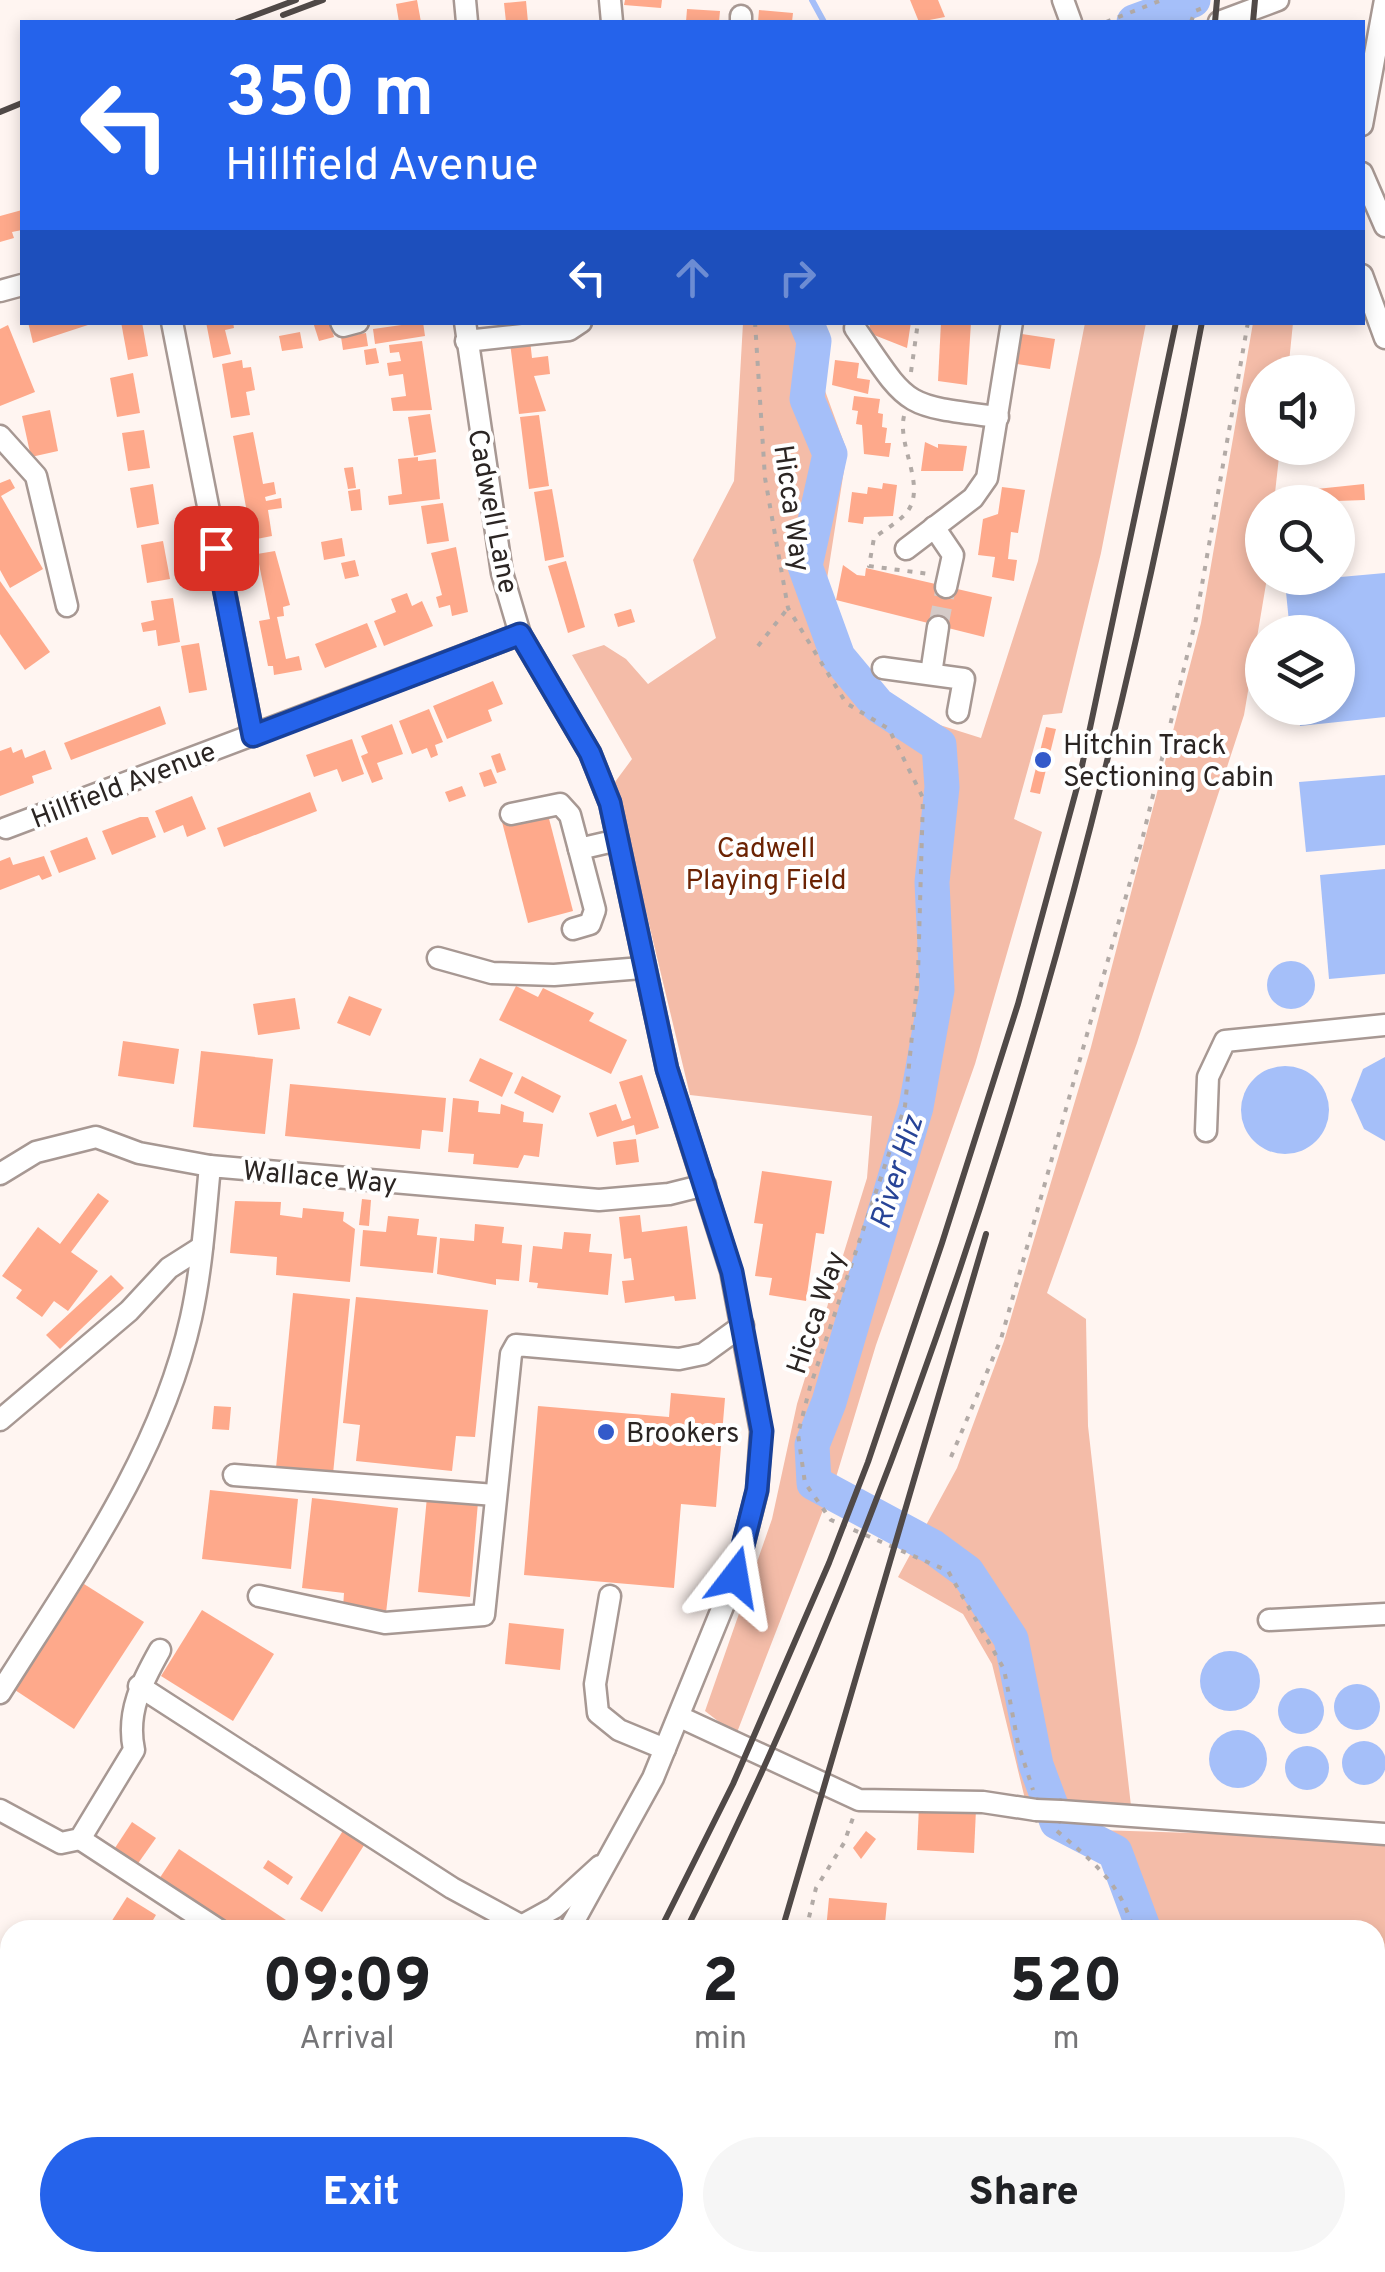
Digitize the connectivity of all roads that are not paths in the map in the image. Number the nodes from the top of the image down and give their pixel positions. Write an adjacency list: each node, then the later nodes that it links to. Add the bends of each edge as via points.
1 (1278, 0): 3 (street)
2 (1384, 0): 4 (street)
3 (1224, 20)
4 (1365, 108)
5 (1365, 183): 6 (street)
6 (1368, 194): 7 (street); 8 (street)
7 (1365, 204)
8 (1385, 226)
9 (1365, 283): 15 (street)
10 (173, 325): 27 (street)
11 (576, 325): 14 (street)
12 (1012, 325): 16 (street)
13 (855, 328): 16 (street, via 908,400)
14 (466, 332): 23 (street, Cadwell Lane, via 490,507)
15 (1385, 338)
16 (998, 417): 18 (street, via 987,478 973,498)
17 (0, 436): 21 (street, via 36,476)
18 (934, 526): 19 (street); 20 (street, via 953,555)
19 (906, 549)
20 (947, 582)
21 (68, 606)
22 (938, 626): 25 (street)
23 (520, 634): 27 (street, Hillfield Avenue); 30 (street, Cadwell Lane, via 590,753)
24 (883, 668): 25 (street)
25 (931, 674): 26 (street, via 964,679)
26 (958, 712)
27 (253, 736): 29 (street, Hillfield Avenue)
28 (510, 814): 31 (street, via 560,804 570,815)
29 (6, 828)
30 (618, 840): 31 (street); 34 (street, Cadwell Lane)
31 (579, 850): 32 (street, via 596,910 590,924)
32 (573, 930)
33 (438, 958): 34 (street, via 492,974)
34 (642, 968): 39 (street, Cadwell Lane)
35 (1385, 1025): 36 (street, via 1225,1041 1208,1076)
36 (1206, 1131)
37 (210, 1166): 38 (street, via 96,1137 36,1152); 39 (street, Wallace Way, via 585,1199); 40 (street, Wallace Way)
38 (0, 1174)
39 (705, 1185): 41 (street, Cadwell Lane)
40 (202, 1247): 42 (street, via 169,1268 129,1312); 51 (street, Wallace Way, via 190,1322 128,1490)
41 (743, 1325): 44 (street, via 703,1354 679,1359 516,1345); 52 (street, Cadwell Lane, via 762,1431 757,1490 735,1577)
42 (0, 1420)
43 (234, 1476): 44 (street)
44 (495, 1495): 45 (street, via 486,1610 478,1617 385,1623)
45 (258, 1596)
46 (610, 1596): 53 (street, via 595,1684 598,1713 619,1730)
47 (1385, 1614): 48 (street)
48 (1269, 1620)
49 (160, 1650): 50 (street)
50 (140, 1686): 56 (street, via 130,1733 134,1750); 59 (street)
51 (0, 1693)
52 (680, 1717): 53 (street, Cadwell Lane); 55 (street, via 859,1800 983,1802)
53 (666, 1749): 57 (street, Cadwell Lane)
54 (0, 1810): 56 (street, via 61,1842)
55 (1385, 1834)
56 (80, 1840): 58 (street)
57 (621, 1842): 60 (street, via 554,1908); 61 (street)
58 (204, 1920)
59 (505, 1920)
60 (532, 1920)
61 (575, 1920)

